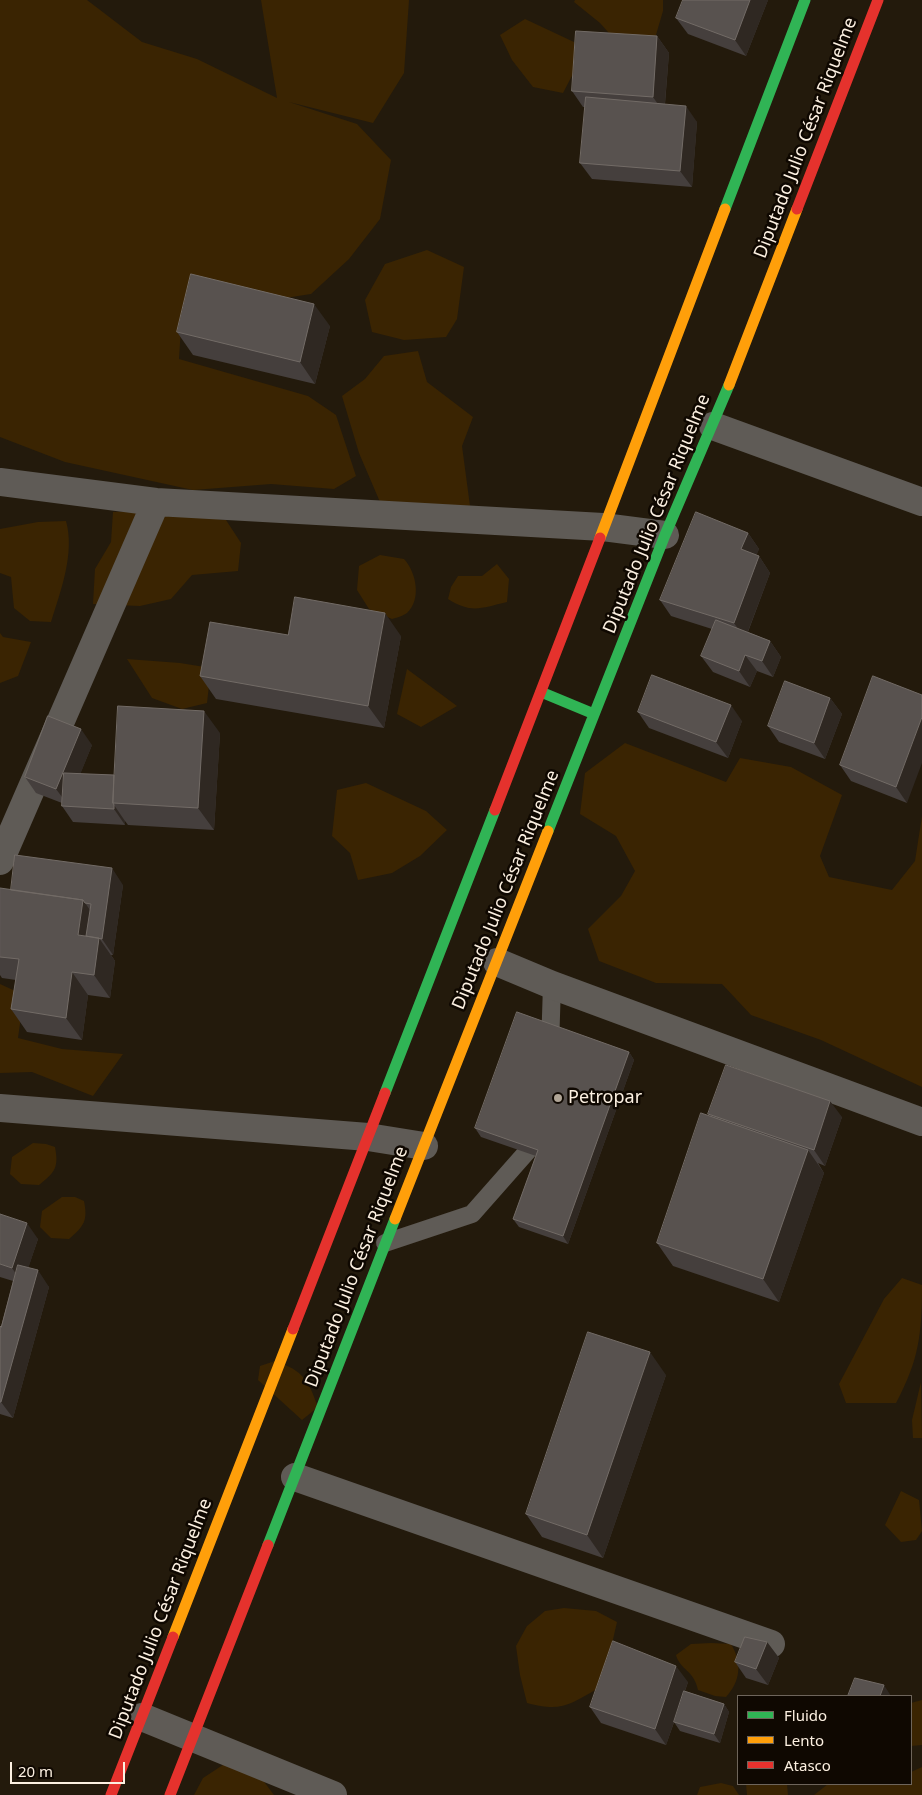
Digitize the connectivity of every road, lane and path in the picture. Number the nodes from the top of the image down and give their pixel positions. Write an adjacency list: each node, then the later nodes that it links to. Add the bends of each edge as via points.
1 (805, 0): 7 (street, Diputado Julio César Riquelme)
2 (878, 0): 3 (street, Diputado Julio César Riquelme)
3 (713, 426): 6 (street); 8 (street, Diputado Julio César Riquelme)
4 (0, 482): 5 (street)
5 (156, 502): 7 (street); 11 (street)
6 (922, 502)
7 (603, 527): 8 (street); 9 (street, Diputado Julio César Riquelme)
8 (665, 535): 10 (street, Diputado Julio César Riquelme)
9 (541, 692): 10 (street); 18 (street, Diputado Julio César Riquelme)
10 (594, 714): 12 (street, Diputado Julio César Riquelme)
11 (0, 861)
12 (497, 962): 13 (street); 19 (street, Diputado Julio César Riquelme)
13 (552, 985): 14 (lane); 17 (street)
14 (549, 1064)
15 (0, 1108): 18 (street)
16 (538, 1119): 20 (lane, via 532,1146 472,1214)
17 (922, 1122)
18 (368, 1137): 19 (street); 23 (street, Diputado Julio César Riquelme)
19 (424, 1146): 20 (street, Diputado Julio César Riquelme)
20 (386, 1243): 21 (street, Diputado Julio César Riquelme)
21 (295, 1477): 22 (street); 24 (street, Diputado Julio César Riquelme)
22 (771, 1644)
23 (142, 1717): 24 (street); 25 (street, Diputado Julio César Riquelme)
24 (193, 1736): 26 (street, Diputado Julio César Riquelme); 27 (street)
25 (111, 1795)
26 (170, 1795)
27 (333, 1795)

